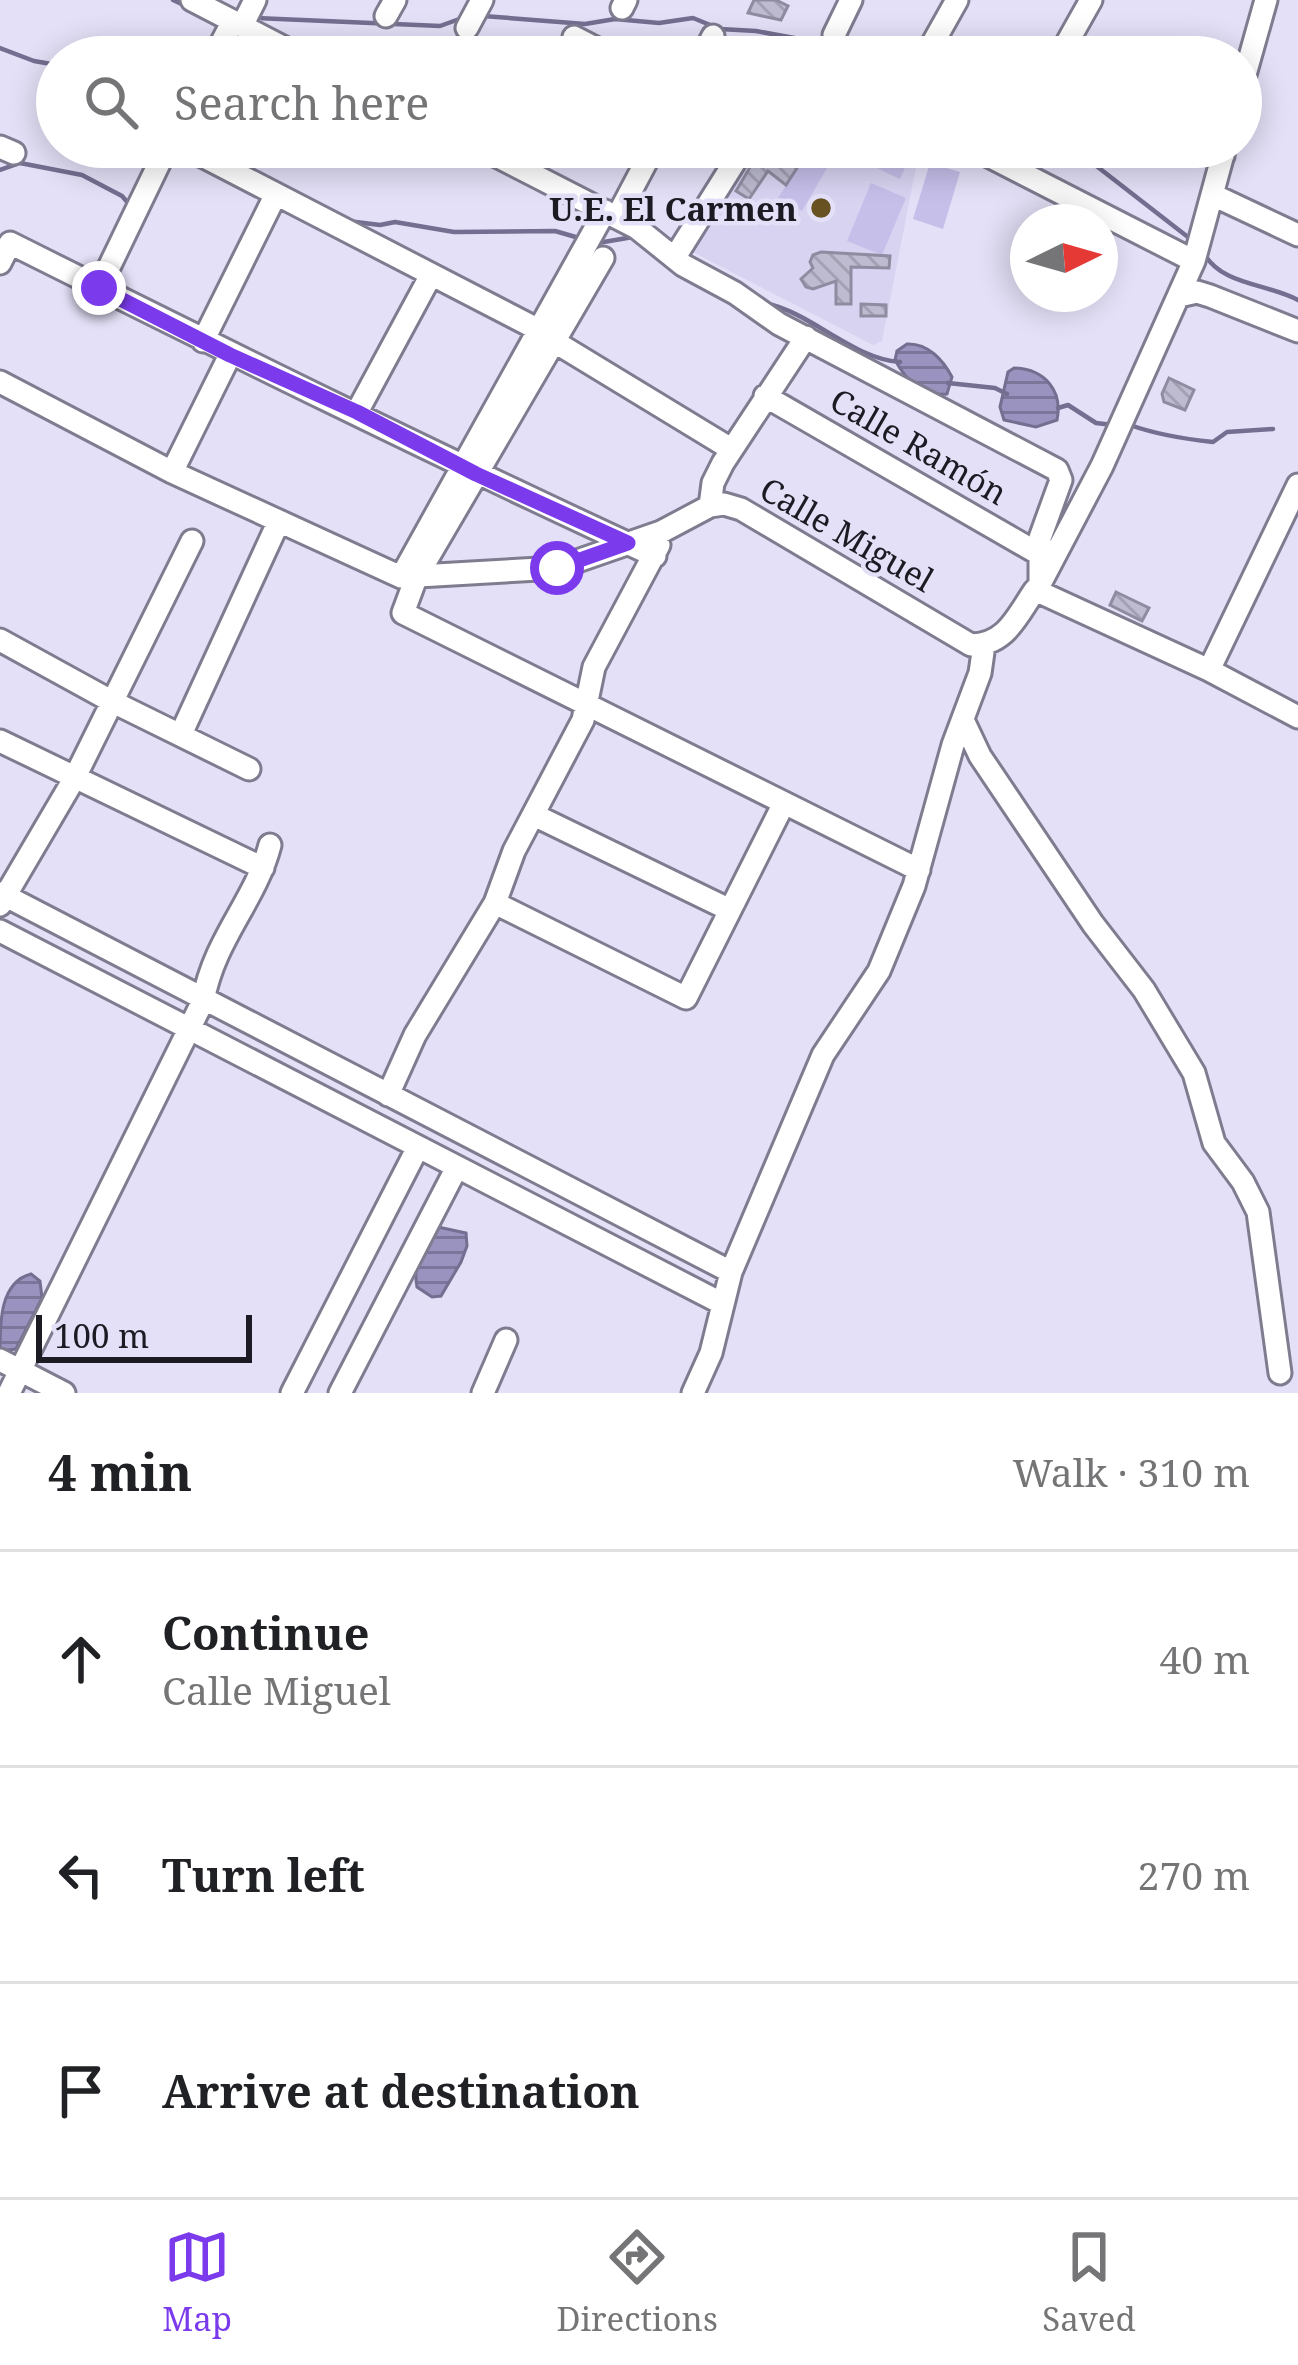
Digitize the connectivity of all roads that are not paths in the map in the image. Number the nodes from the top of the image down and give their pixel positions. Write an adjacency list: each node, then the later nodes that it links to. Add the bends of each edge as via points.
1 (192, 0): 8 (street)
2 (255, 0): 8 (street)
3 (482, 0): 9 (street)
4 (850, 0): 10 (street)
5 (957, 0): 13 (street)
6 (1091, 0): 14 (street)
7 (1265, 0): 15 (street)
8 (237, 23): 11 (street); 12 (street)
9 (466, 28)
10 (834, 35)
11 (228, 36)
12 (262, 36)
13 (937, 36)
14 (1071, 36)
15 (1255, 36)
16 (157, 168): 32 (street)
17 (226, 168): 23 (street)
18 (520, 168): 25 (street)
19 (641, 168): 25 (street)
20 (731, 168): 27 (street)
21 (1012, 168): 29 (street)
22 (1220, 168): 24 (street)
23 (276, 194): 31 (street); 37 (street)
24 (1213, 195): 26 (street); 29 (street)
25 (611, 214): 27 (street); 35 (street)
26 (1298, 235)
27 (675, 257): 36 (street)
28 (603, 259): 35 (street)
29 (1194, 261): 33 (street)
30 (0, 262): 32 (street, via 10,243)
31 (430, 275): 35 (street); 41 (street)
32 (99, 288): 37 (street)
33 (1179, 296): 34 (street, via 1197,292); 54 (street)
34 (1298, 331)
35 (546, 336): 42 (street); 43 (street)
36 (806, 338): 40 (street); 51 (street, via 1057,470 1061,480)
37 (203, 341): 38 (street)
38 (230, 355): 41 (street); 44 (street)
39 (0, 382): 44 (street, Calle Miguel)
40 (765, 396): 42 (street); 51 (street, Calle Ramón)
41 (357, 412): 43 (street)
42 (731, 449): 46 (street)
43 (469, 470): 50 (street); 53 (street)
44 (172, 472): 47 (street, Calle Miguel)
45 (1298, 484): 57 (street)
46 (710, 506): 48 (street, Calle Miguel); 56 (street, Calle Miguel, via 741,509 971,645)
47 (278, 524): 53 (street, Calle Miguel); 62 (street)
48 (661, 532): 50 (street, Calle Miguel); 52 (street)
49 (192, 541): 58 (street)
50 (628, 543): 52 (street); 53 (street, Calle Miguel, via 557,568)
51 (1039, 554): 54 (street)
52 (656, 556): 59 (street, via 594,668)
53 (408, 578): 59 (street, via 403,613)
54 (1038, 587): 56 (street, via 1007,632); 57 (street)
55 (0, 640): 58 (street)
56 (984, 645): 61 (street)
57 (1209, 670): 60 (street)
58 (111, 701): 62 (street); 65 (street)
59 (588, 705): 66 (street); 67 (street)
60 (1298, 716)
61 (963, 720): 70 (street); 84 (street, via 1194,1073 1214,1143 1258,1212)
62 (181, 734): 64 (street)
63 (0, 741): 65 (street)
64 (249, 769)
65 (74, 779): 69 (street); 71 (street)
66 (784, 803): 70 (street); 73 (street)
67 (534, 815): 72 (street); 73 (street)
68 (270, 844): 69 (street)
69 (262, 868): 75 (street, via 219,946)
70 (919, 870): 80 (street, via 879,971 823,1055)
71 (3, 898): 75 (street)
72 (495, 904): 73 (street, via 686,998); 77 (street)
73 (730, 910)
74 (0, 931): 76 (street)
75 (202, 1001): 76 (street); 77 (street)
76 (189, 1025): 78 (street); 83 (street)
77 (388, 1095): 80 (street)
78 (418, 1147): 79 (street); 87 (street)
79 (457, 1167): 81 (street); 88 (street)
80 (730, 1272): 81 (street)
81 (723, 1304): 90 (street)
82 (506, 1340): 89 (street)
83 (10, 1365): 85 (street); 86 (street)
84 (1280, 1372)
85 (9, 1393)
86 (64, 1393)
87 (292, 1393)
88 (340, 1393)
89 (483, 1393)
90 (693, 1393)

